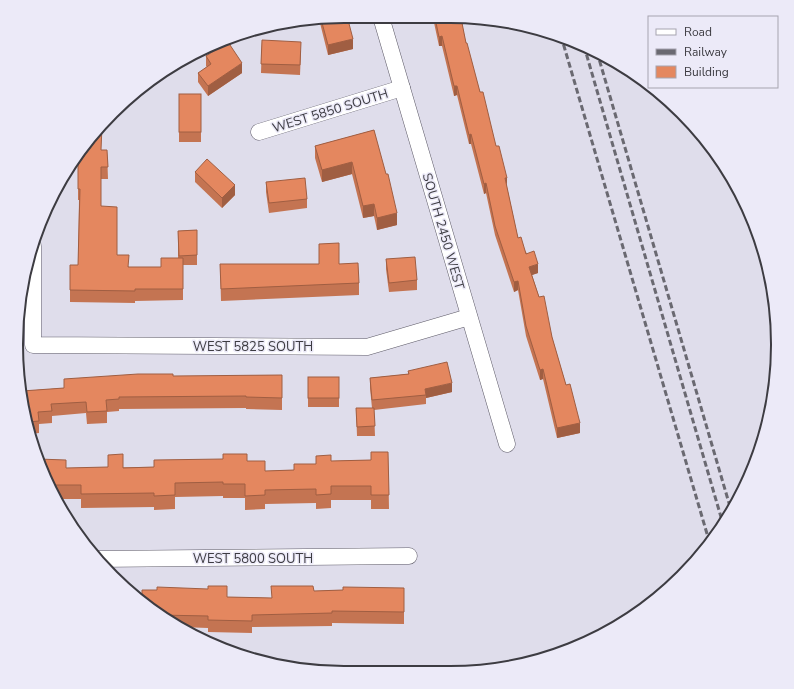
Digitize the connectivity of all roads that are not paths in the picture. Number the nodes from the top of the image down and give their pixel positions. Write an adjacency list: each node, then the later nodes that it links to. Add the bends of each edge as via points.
1 (383, 23): 2 (street, SOUTH 2450 WEST)
2 (402, 88): 3 (street, WEST 5850 SOUTH); 5 (street, SOUTH 2450 WEST)
3 (259, 132)
4 (33, 265): 5 (street, WEST 5825 SOUTH, via 33,345 366,347)
5 (469, 317): 6 (street, SOUTH 2450 WEST)
6 (507, 444)
7 (409, 556): 8 (street, WEST 5800 SOUTH)
8 (106, 559)

